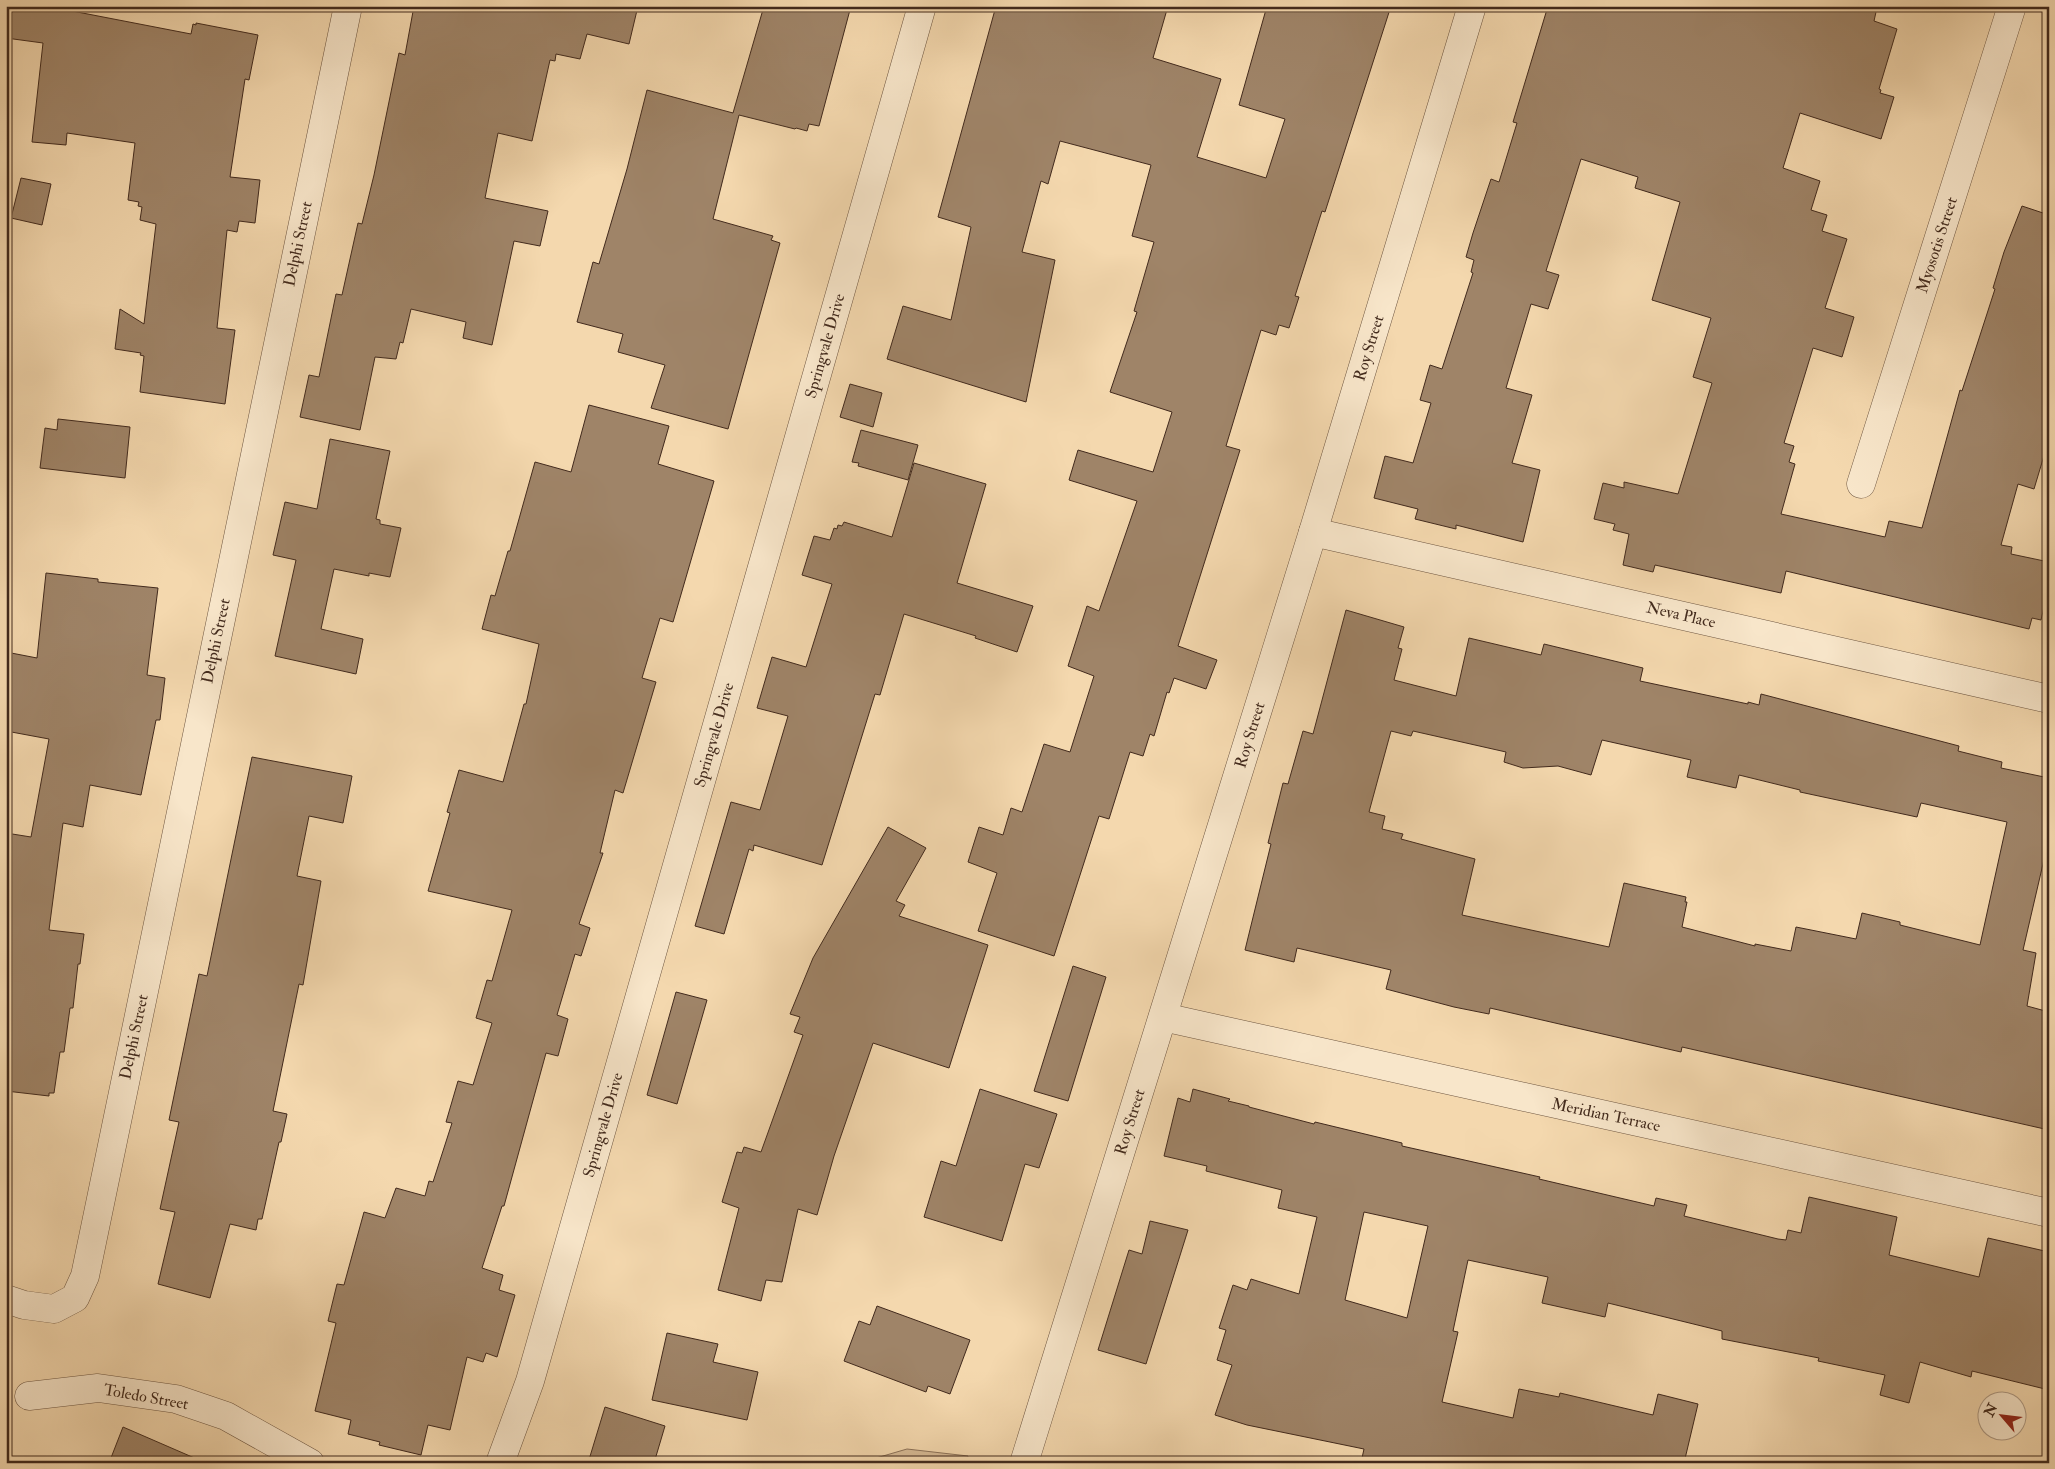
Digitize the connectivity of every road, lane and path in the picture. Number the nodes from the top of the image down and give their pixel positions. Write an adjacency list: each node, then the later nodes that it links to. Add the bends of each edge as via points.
1 (348, 6): 10 (street, Delphi Street, via 85,1276 75,1298 54,1309)
2 (922, 6): 13 (street, Springvale Drive, via 530,1381)
3 (1472, 6): 6 (street, Roy Street)
4 (2012, 6): 5 (street, Myosotis Street)
5 (1861, 484)
6 (1313, 532): 7 (street, Neva Place); 8 (street, Roy Street)
7 (2049, 699)
8 (1163, 1017): 9 (street, Meridian Terrace); 14 (street, Roy Street)
9 (2049, 1213)
10 (6, 1299)
11 (29, 1396): 12 (street, Toledo Street, via 98,1388 176,1399 226,1416)
12 (310, 1463)
13 (500, 1463)
14 (1024, 1463)

